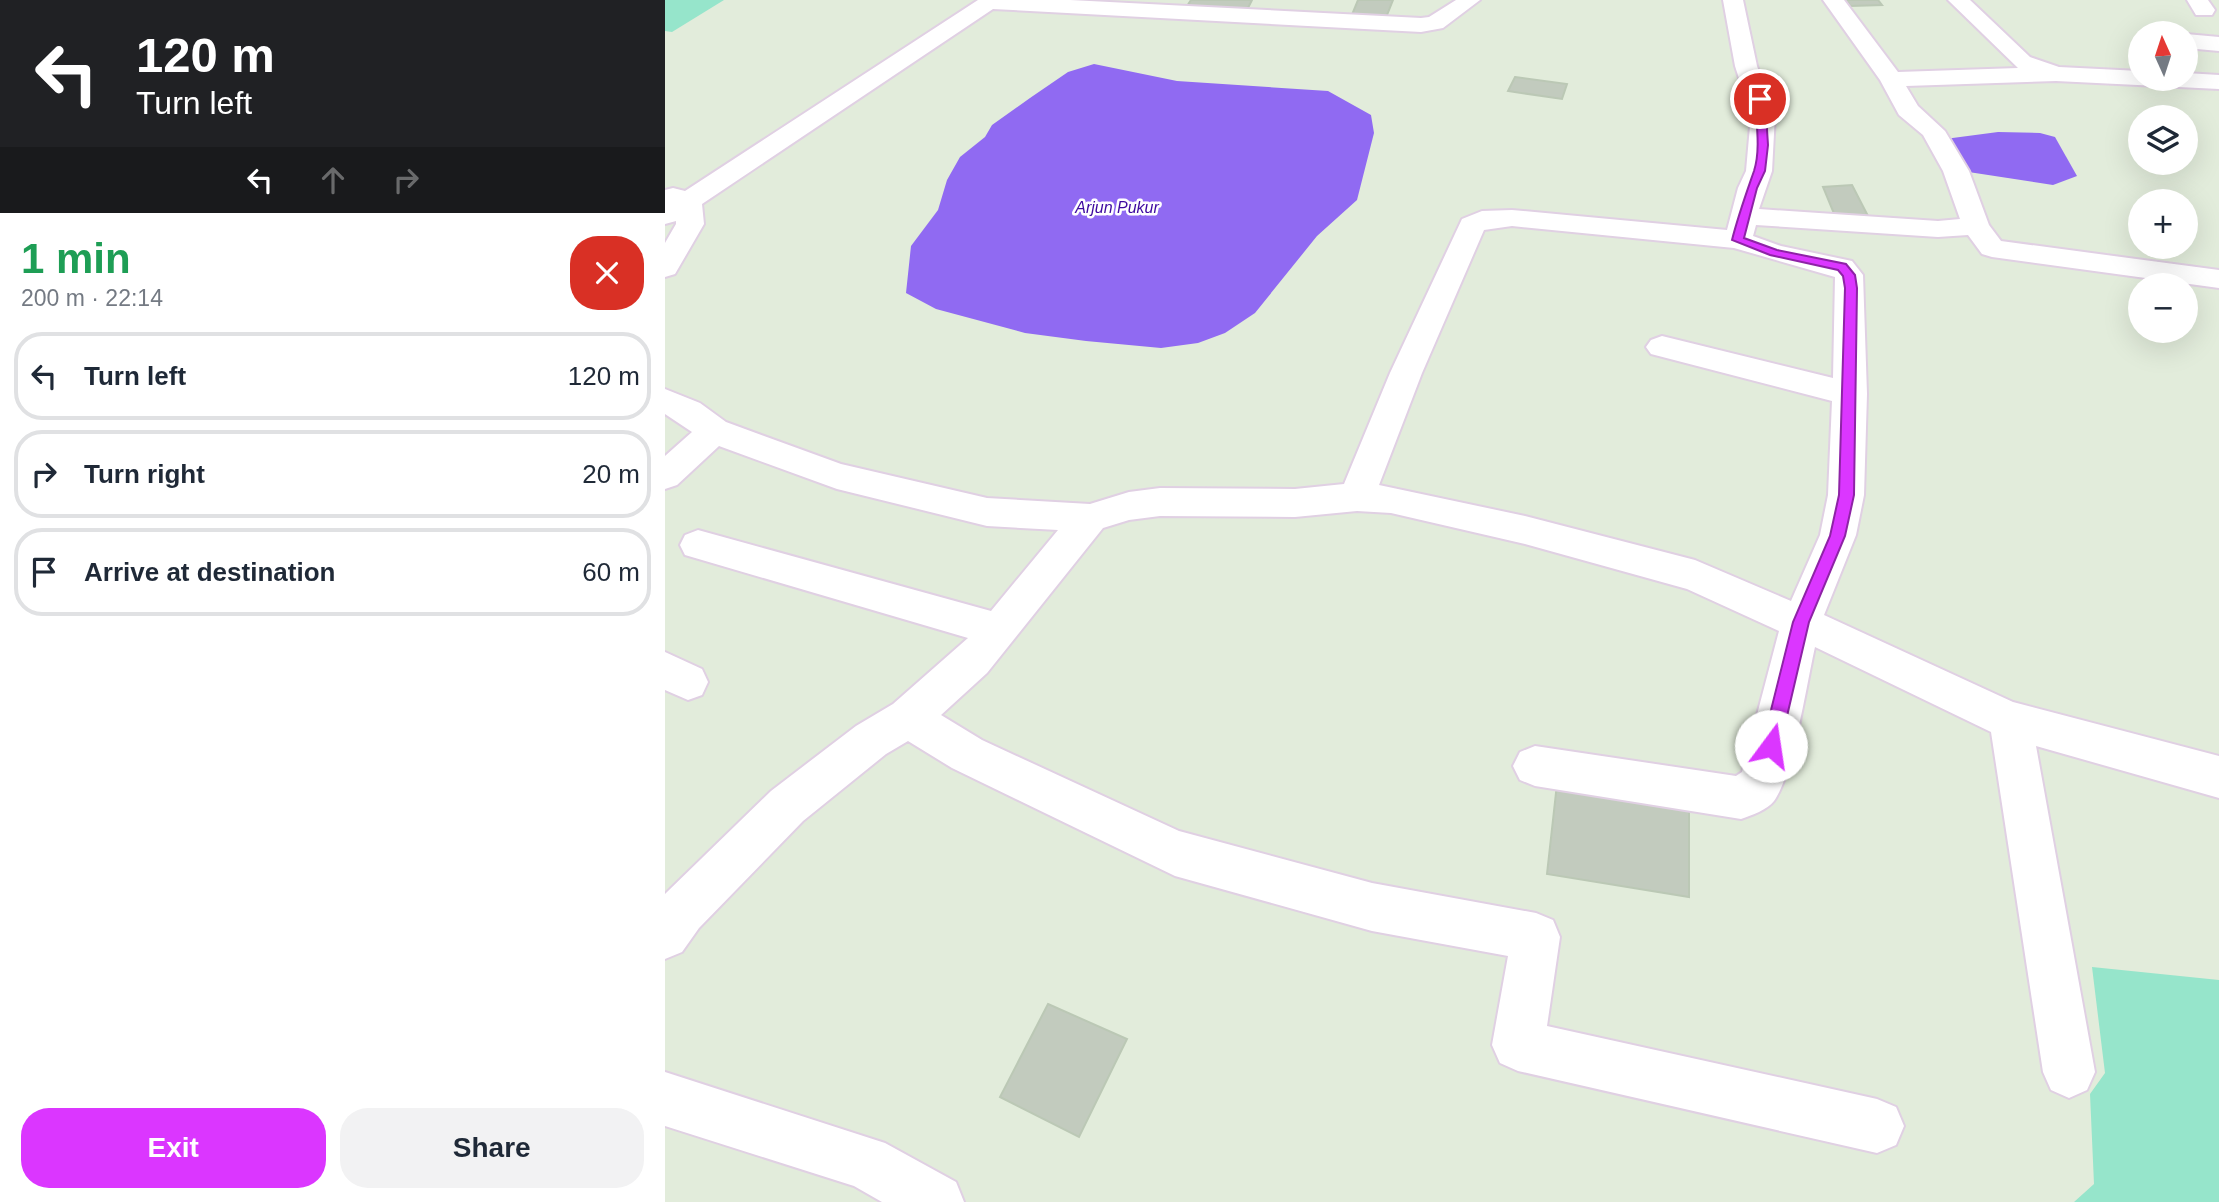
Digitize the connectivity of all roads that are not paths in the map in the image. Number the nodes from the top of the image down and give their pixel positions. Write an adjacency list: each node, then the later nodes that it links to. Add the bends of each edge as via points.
1 (959, 0): 6 (street)
2 (1470, 0): 7 (street, via 1435,23 1421,25)
3 (1733, 0): 15 (street, via 1746,66 1763,115 1759,171)
4 (1833, 0): 11 (street)
5 (1958, 0): 10 (street, via 2022,62)
6 (989, 2): 7 (street); 13 (street)
7 (1024, 2)
8 (2198, 42): 9 (street)
9 (2219, 44)
10 (2056, 74): 11 (street); 12 (street)
11 (1891, 79): 14 (street, via 1908,110 1933,131 1956,171)
12 (2219, 82)
13 (673, 204): 16 (street, via 690,224)
14 (1976, 226): 15 (street); 17 (street, via 1992,248)
15 (1742, 228): 19 (street, via 1774,253 1842,267 1849,275); 23 (street, via 1512,218 1482,219 1472,225)
16 (665, 268)
17 (2219, 279)
18 (1662, 347): 19 (street)
19 (1851, 394): 26 (street, via 1846,495 1838,536)
20 (665, 401): 21 (street)
21 (714, 431): 22 (street); 24 (street, via 837,476 974,509)
22 (665, 475)
23 (1357, 497): 24 (street, via 1295,503 1160,502); 26 (street, via 1391,499 1499,524 1695,576)
24 (1090, 518): 27 (street)
25 (698, 545): 27 (street)
26 (1801, 622): 29 (street); 30 (street, via 1765,770 1758,787 1741,798)
27 (999, 630): 28 (street, via 973,661)
28 (908, 718): 32 (street, via 871,740 787,806 682,911); 35 (street, via 967,754 1175,853 1372,907 1536,937 1518,1045)
29 (2010, 720): 31 (street); 33 (street)
30 (1535, 766)
31 (2219, 776)
32 (665, 935)
33 (2069, 1072)
34 (665, 1099): 36 (street, via 866,1162)
35 (1877, 1126)
36 (936, 1202)

